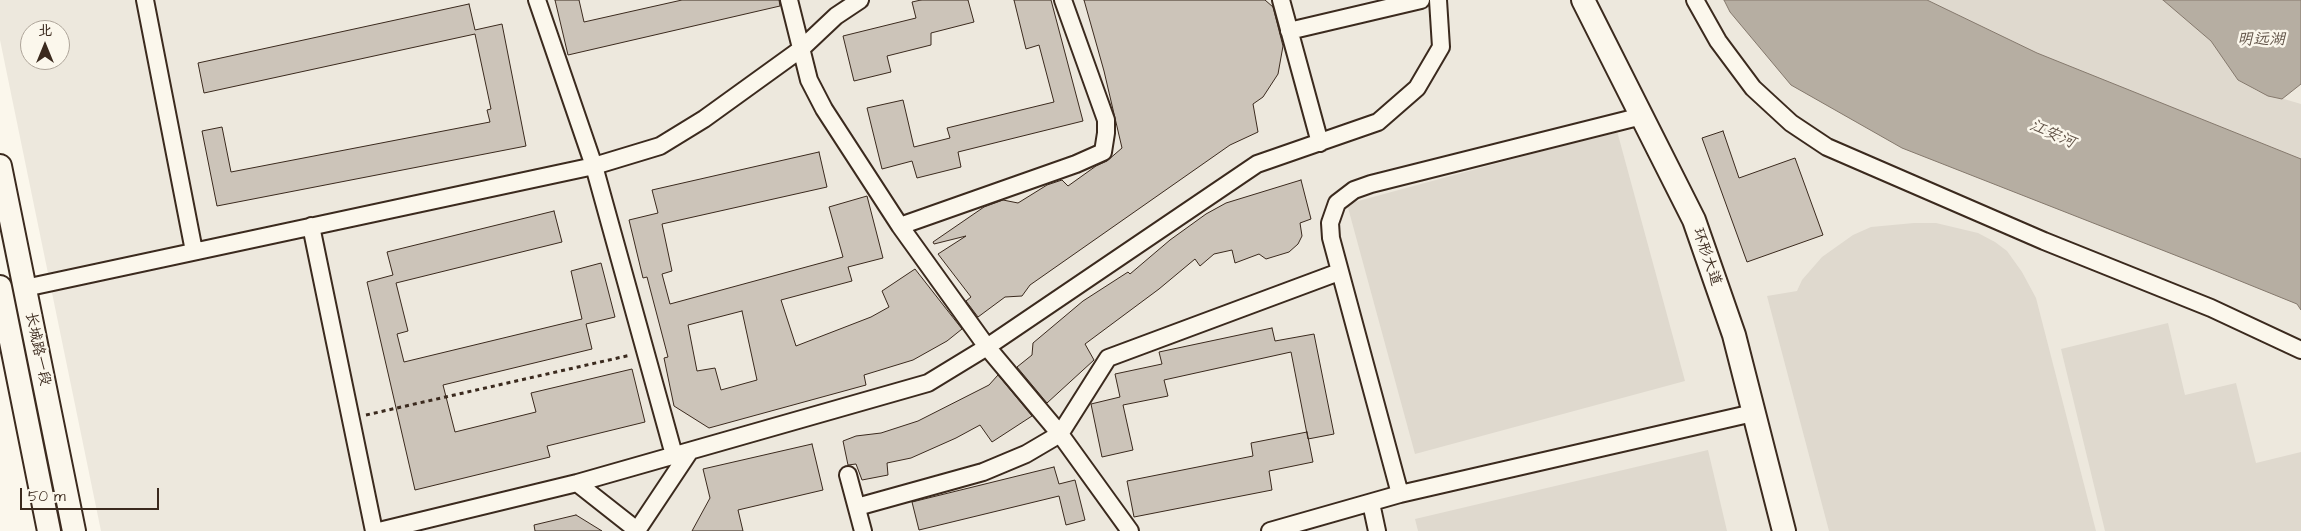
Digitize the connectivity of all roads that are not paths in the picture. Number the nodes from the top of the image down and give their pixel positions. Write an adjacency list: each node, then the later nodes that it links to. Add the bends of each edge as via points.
1 (145, 0): 19 (street)
2 (538, 0): 16 (street)
3 (789, 0): 12 (street)
4 (860, 0): 12 (street, via 836,16)
5 (1063, 0): 18 (street, via 1106,120 1103,152)
6 (1281, 0): 11 (street)
7 (1421, 0): 11 (street)
8 (1438, 0): 14 (street, via 1441,47 1417,88 1378,122)
9 (1583, 0): 13 (main road, 环形大道)
10 (1695, 0): 24 (street, via 1718,41 1753,88 1791,123 1827,147 2044,241 2211,308)
11 (1289, 31): 14 (street)
12 (801, 49): 16 (street, via 704,119 660,146); 18 (street, via 809,80 824,109)
13 (1642, 116): 20 (street, via 1354,190 1337,203 1330,223); 25 (main road, 环形大道, via 1694,220 1734,336)
14 (1320, 143): 23 (street, via 1256,164)
15 (0, 166): 22 (main road, 长城路一段)
16 (594, 166): 17 (street); 28 (street)
17 (311, 226): 19 (street); 37 (street)
18 (900, 226): 23 (street)
19 (194, 252): 22 (street)
20 (1339, 272): 26 (street, via 1108,358); 31 (street)
21 (0, 286): 35 (main road, 长城路一段)
22 (25, 288): 36 (main road, 长城路一段)
23 (987, 347): 26 (street); 27 (street, via 928,383)
24 (2301, 350)
25 (1753, 413): 31 (street); 43 (main road, 环形大道)
26 (1060, 434): 33 (street, via 1026,454 983,472); 40 (street)
27 (690, 451): 28 (street); 34 (street)
28 (674, 455): 30 (street)
29 (848, 475): 33 (street)
30 (577, 483): 34 (street); 38 (street)
31 (1400, 494): 32 (street)
32 (1371, 502): 41 (street); 42 (street)
33 (857, 507): 39 (street)
34 (638, 530)
35 (49, 531)
36 (74, 531)
37 (374, 531)
38 (379, 531)
39 (864, 531)
40 (1130, 531)
41 (1270, 531)
42 (1377, 531)
43 (1784, 531)

